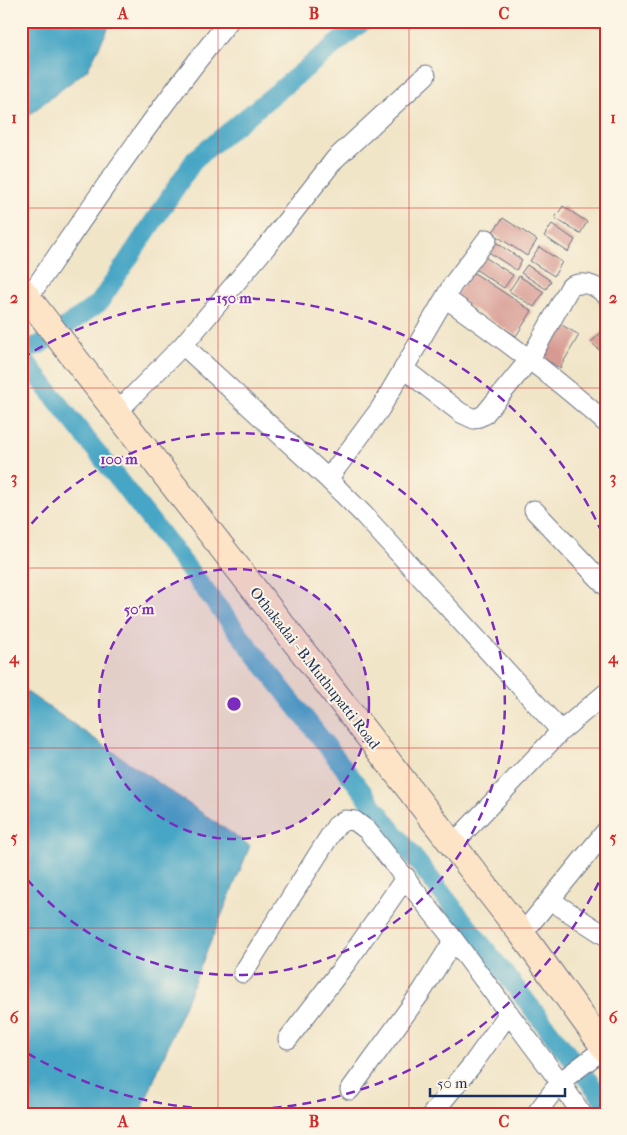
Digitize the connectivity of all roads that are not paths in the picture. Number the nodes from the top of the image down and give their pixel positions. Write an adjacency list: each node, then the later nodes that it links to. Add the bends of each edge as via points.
1 (229, 21): 4 (street)
2 (426, 74): 7 (street, via 335,159)
3 (487, 239): 6 (street)
4 (24, 293): 10 (main road, Othakadai - B.Muthupatti Road)
5 (606, 296): 8 (street, via 587,283 570,286)
6 (445, 298): 8 (street); 9 (street)
7 (183, 345): 10 (street); 12 (street)
8 (530, 359): 9 (street, via 484,415 474,418 461,413); 11 (street)
9 (404, 370): 12 (street, via 380,409)
10 (117, 412): 18 (main road, Othakadai - B.Muthupatti Road)
11 (606, 423)
12 (328, 479): 16 (street)
13 (534, 510): 14 (street)
14 (606, 586)
15 (606, 692): 16 (street)
16 (561, 731): 18 (street)
17 (606, 831): 20 (street)
18 (452, 845): 21 (main road, Othakadai - B.Muthupatti Road)
19 (406, 877): 23 (street); 24 (street, via 367,830 355,821 345,820 336,826); 26 (street, via 348,962)
20 (550, 900): 21 (street); 22 (street)
21 (522, 934): 27 (main road, Othakadai - B.Muthupatti Road)
22 (606, 936)
23 (454, 940): 25 (street); 29 (street, via 422,991)
24 (243, 973)
25 (509, 1013): 28 (street); 30 (street)
26 (288, 1039)
27 (605, 1049): 28 (street)
28 (572, 1073): 31 (street); 32 (street)
29 (350, 1090)
30 (432, 1114)
31 (536, 1114)
32 (582, 1114)

